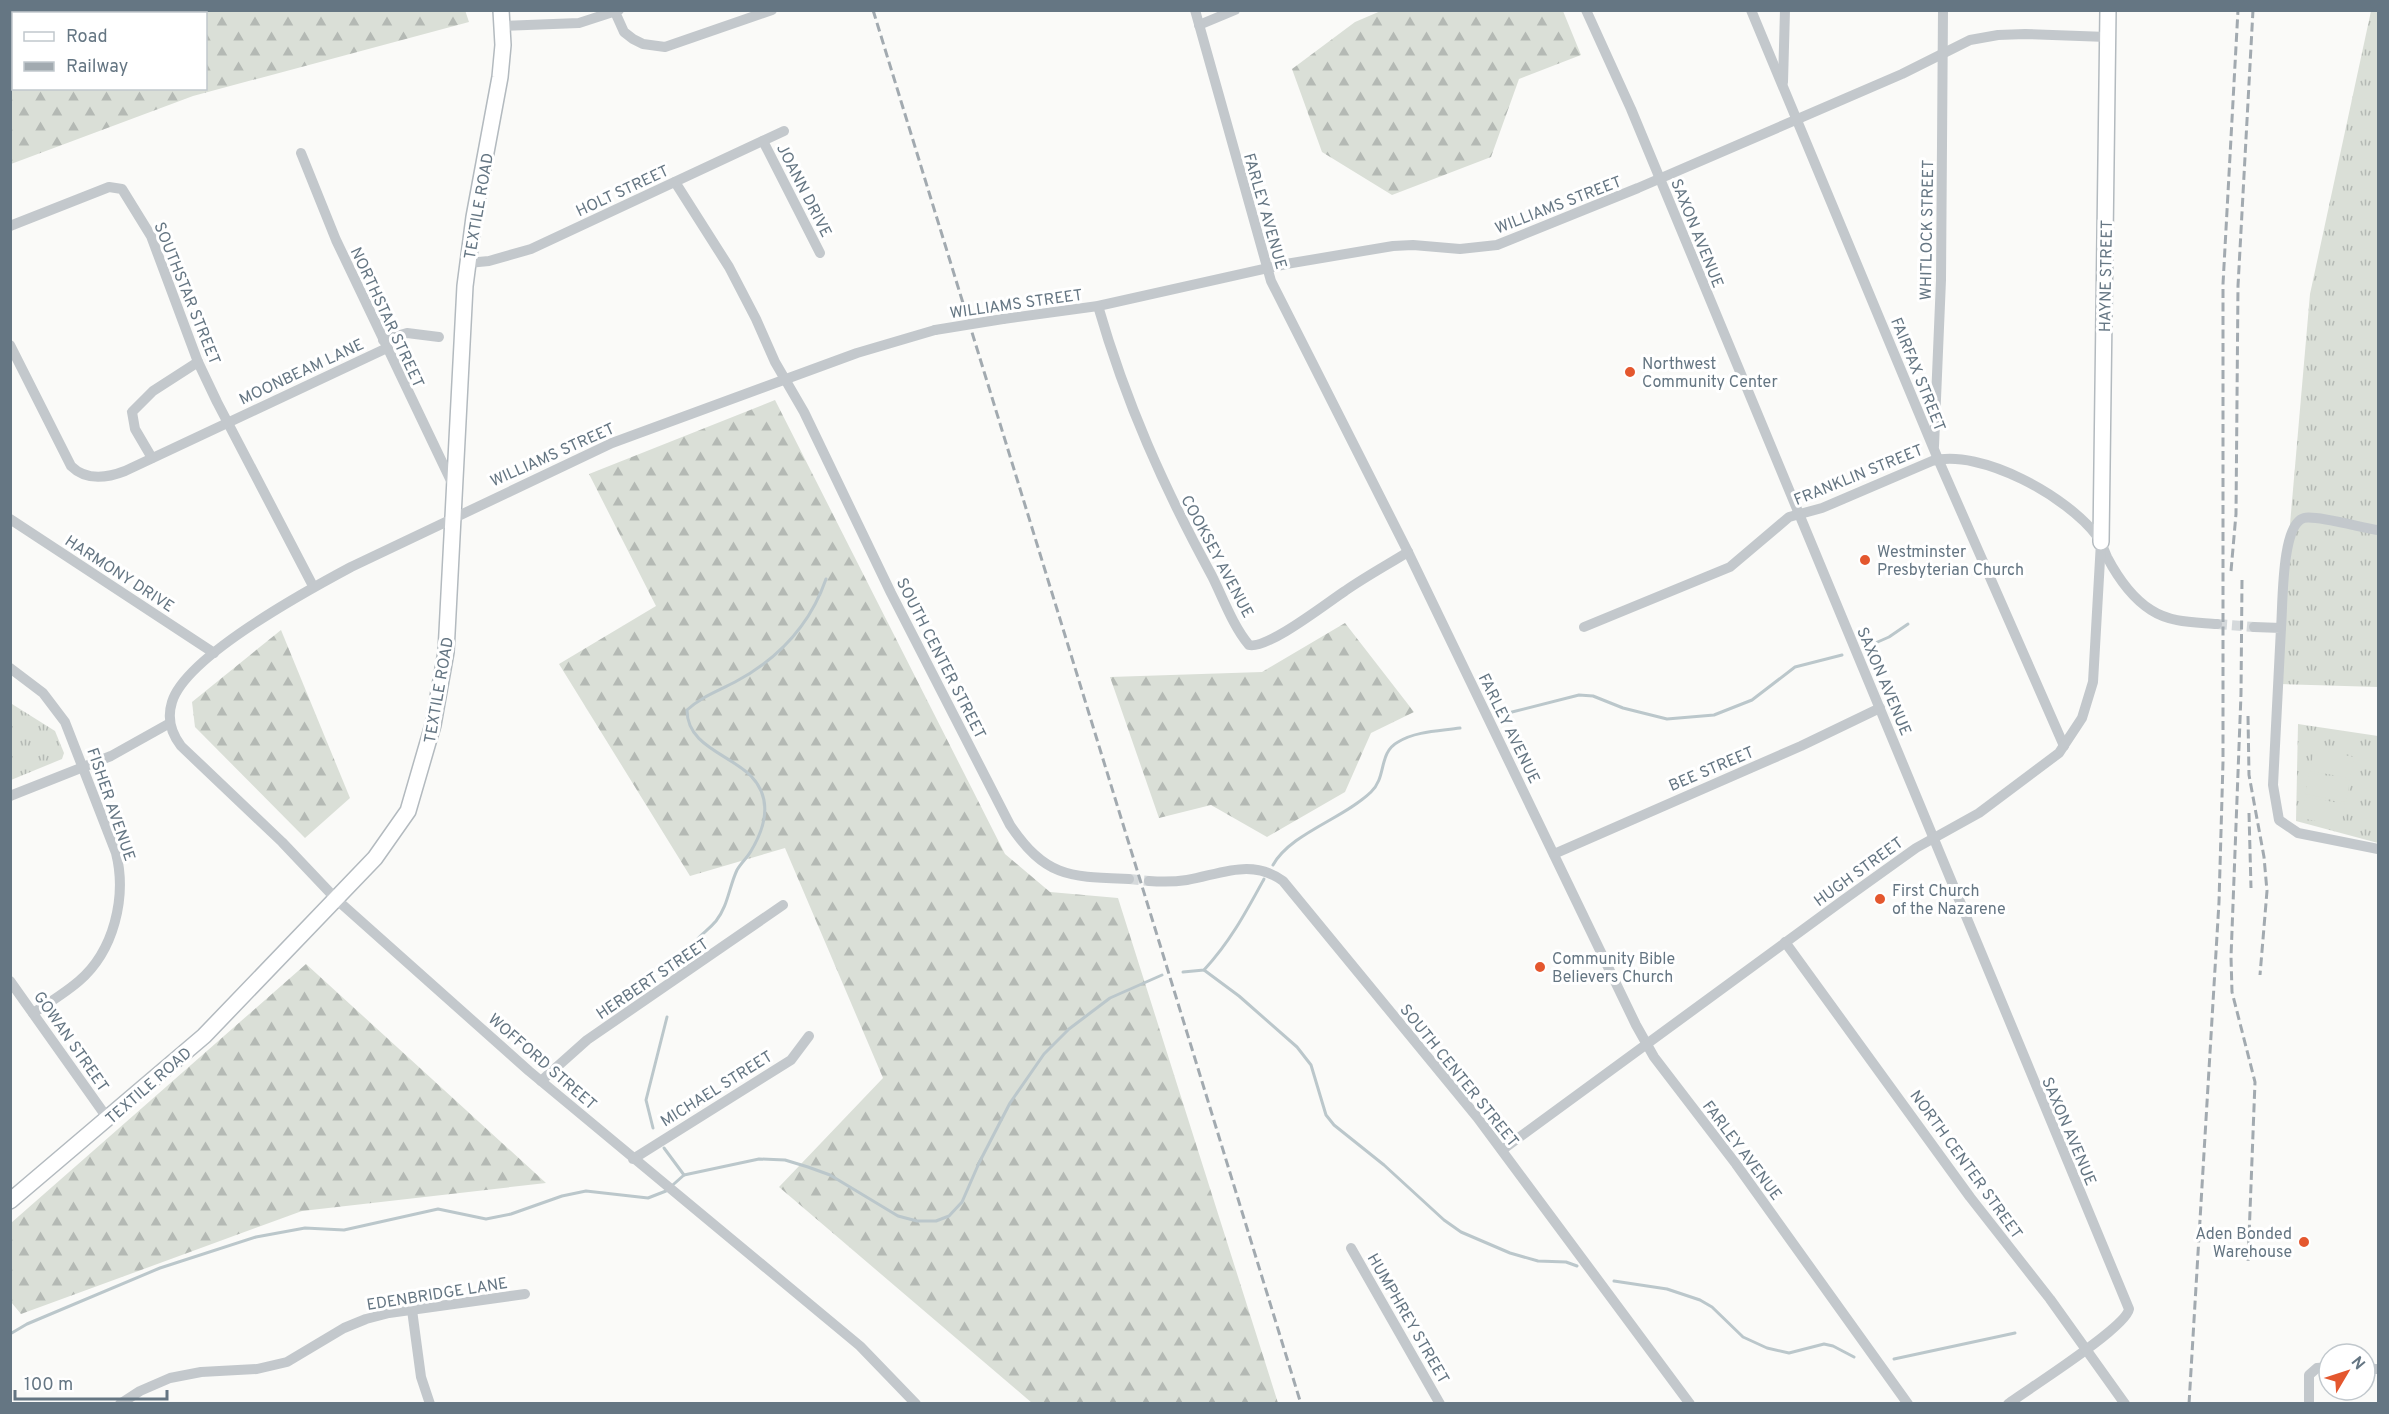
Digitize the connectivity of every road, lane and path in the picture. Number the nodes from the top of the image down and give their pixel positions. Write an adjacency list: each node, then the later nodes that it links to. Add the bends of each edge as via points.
1 (772, 10): 10 (street)
2 (1195, 10): 12 (street, FARLEY AVENUE)
3 (1235, 10): 12 (street)
4 (1586, 10): 20 (street, SAXON AVENUE)
5 (1751, 10): 15 (street, FAIRFAX STREET)
6 (1785, 10): 15 (street)
7 (1943, 10): 14 (street, WHITLOCK STREET)
8 (2108, 10): 13 (street, HAYNE STREET)
9 (617, 11): 10 (street, via 624,32 654,47 665,47); 11 (street, via 579,23)
10 (740, 16)
11 (502, 18): 24 (street, TEXTILE ROAD, via 495,109)
12 (1199, 25): 25 (street, FARLEY AVENUE)
13 (2108, 37): 14 (street, WILLIAMS STREET, via 1998,34 1970,40); 40 (street, HAYNE STREET)
14 (1943, 53): 16 (street, WILLIAMS STREET); 33 (street, WHITLOCK STREET)
15 (1782, 85): 16 (street, FAIRFAX STREET)
16 (1797, 118): 20 (street, WILLIAMS STREET); 33 (street, FAIRFAX STREET)
17 (784, 131): 18 (street, HOLT STREET)
18 (763, 141): 21 (street, HOLT STREET); 23 (street, JOANN DRIVE)
19 (301, 153): 28 (street, NORTHSTAR STREET)
20 (1660, 179): 25 (street, WILLIAMS STREET, via 1497,245 1460,249 1403,245); 36 (street, SAXON AVENUE)
21 (675, 182): 24 (street, HOLT STREET, via 531,249); 31 (street, SOUTH CENTER STREET, via 729,267)
22 (10, 226): 30 (street, SOUTHSTAR STREET, via 109,187 122,189 158,252)
23 (820, 253)
24 (468, 263): 35 (street, TEXTILE ROAD)
25 (1266, 268): 26 (street, WILLIAMS STREET); 41 (street, FARLEY AVENUE)
26 (1098, 306): 31 (street, WILLIAMS STREET, bridge, via 935,330); 41 (street, COOKSEY AVENUE, via 1140,433 1184,525 1250,645 1260,645 1313,615)
27 (439, 337): 28 (street, MOONBEAM LANE, via 407,333)
28 (385, 344): 32 (street, MOONBEAM LANE); 35 (street, NORTHSTAR STREET)
29 (10, 345): 34 (street, via 74,469 94,477 111,476)
30 (198, 362): 32 (street, SOUTHSTAR STREET); 34 (street, via 153,391 132,412 135,429)
31 (785, 380): 37 (street, WILLIAMS STREET, via 612,443); 57 (street, SOUTH CENTER STREET, via 1021,841 1034,856 1061,872)
32 (228, 421): 34 (street); 42 (street, SOUTHSTAR STREET)
33 (1936, 454): 36 (street, FRANKLIN STREET); 40 (street, FRANKLIN STREET, via 2035,484 2068,506); 51 (street, FAIRFAX STREET)
34 (152, 458)
35 (455, 490): 37 (street, TEXTILE ROAD)
36 (1799, 515): 44 (street, FRANKLIN STREET, via 1786,519 1730,567); 49 (street, SAXON AVENUE)
37 (454, 516): 42 (street, WILLIAMS STREET); 59 (street, TEXTILE ROAD, via 445,661 418,784 400,825)
38 (10, 519): 47 (street, HARMONY DRIVE)
39 (2379, 530): 46 (street, via 2310,518 2295,524 2289,534)
40 (2101, 542): 43 (street, FRANKLIN STREET, via 2126,585 2151,610 2174,620); 51 (street, HUGH STREET, via 2093,682 2082,718)
41 (1408, 552): 56 (street, FARLEY AVENUE)
42 (314, 586): 47 (street, WILLIAMS STREET)
43 (2217, 624)
44 (1584, 627)
45 (2254, 627): 46 (street)
46 (2281, 628): 55 (street, via 2273,785 2279,820 2298,833)
47 (214, 653): 50 (street, WILLIAMS STREET, via 176,691)
48 (10, 668): 52 (street, FISHER AVENUE, via 55,707)
49 (1880, 708): 54 (street, SAXON AVENUE); 56 (street, BEE STREET)
50 (170, 723): 52 (street, via 135,745); 59 (street, WOFFORD STREET, via 181,746)
51 (2064, 746): 54 (street, HUGH STREET, via 2047,764 1979,813)
52 (83, 767): 53 (street); 63 (street, FISHER AVENUE, via 116,853 119,904 102,953 92,969)
53 (10, 796)
54 (1934, 838): 61 (street, HUGH STREET); 74 (street, SAXON AVENUE, via 2128,1309 2127,1317)
55 (2379, 849)
56 (1554, 854): 65 (street, FARLEY AVENUE)
57 (1129, 879)
58 (1149, 881): 68 (street, SOUTH CENTER STREET, via 1184,880 1247,868 1269,872 1283,881)
59 (336, 899): 66 (street, WOFFORD STREET); 67 (street, TEXTILE ROAD, via 204,1036)
60 (783, 905): 66 (street, HERBERT STREET, via 587,1040)
61 (1785, 942): 65 (street, HUGH STREET); 74 (street, NORTH CENTER STREET)
62 (10, 981): 63 (street, GOWAN STREET)
63 (33, 1013): 67 (street, GOWAN STREET)
64 (809, 1036): 69 (street, MICHAEL STREET, via 791,1060)
65 (1646, 1044): 68 (street, HUGH STREET); 81 (street, FARLEY AVENUE)
66 (541, 1081): 69 (street, WOFFORD STREET)
67 (108, 1119): 70 (street, TEXTILE ROAD)
68 (1502, 1150): 80 (street, SOUTH CENTER STREET)
69 (633, 1159): 78 (street, WOFFORD STREET, via 860,1346)
70 (10, 1201)
71 (1351, 1248): 79 (street, HUMPHREY STREET)
72 (525, 1294): 73 (street, EDENBRIDGE LANE)
73 (412, 1311): 76 (street, EDENBRIDGE LANE, via 366,1319 287,1362 257,1369 185,1374 154,1383); 77 (street, via 421,1377)
74 (2086, 1350): 82 (street); 83 (street, NORTH CENTER STREET)
75 (2317, 1371): 84 (street, via 2309,1375)
76 (120, 1404)
77 (430, 1404)
78 (916, 1404)
79 (1440, 1404)
80 (1690, 1404)
81 (1908, 1404)
82 (2008, 1404)
83 (2125, 1404)
84 (2309, 1404)

